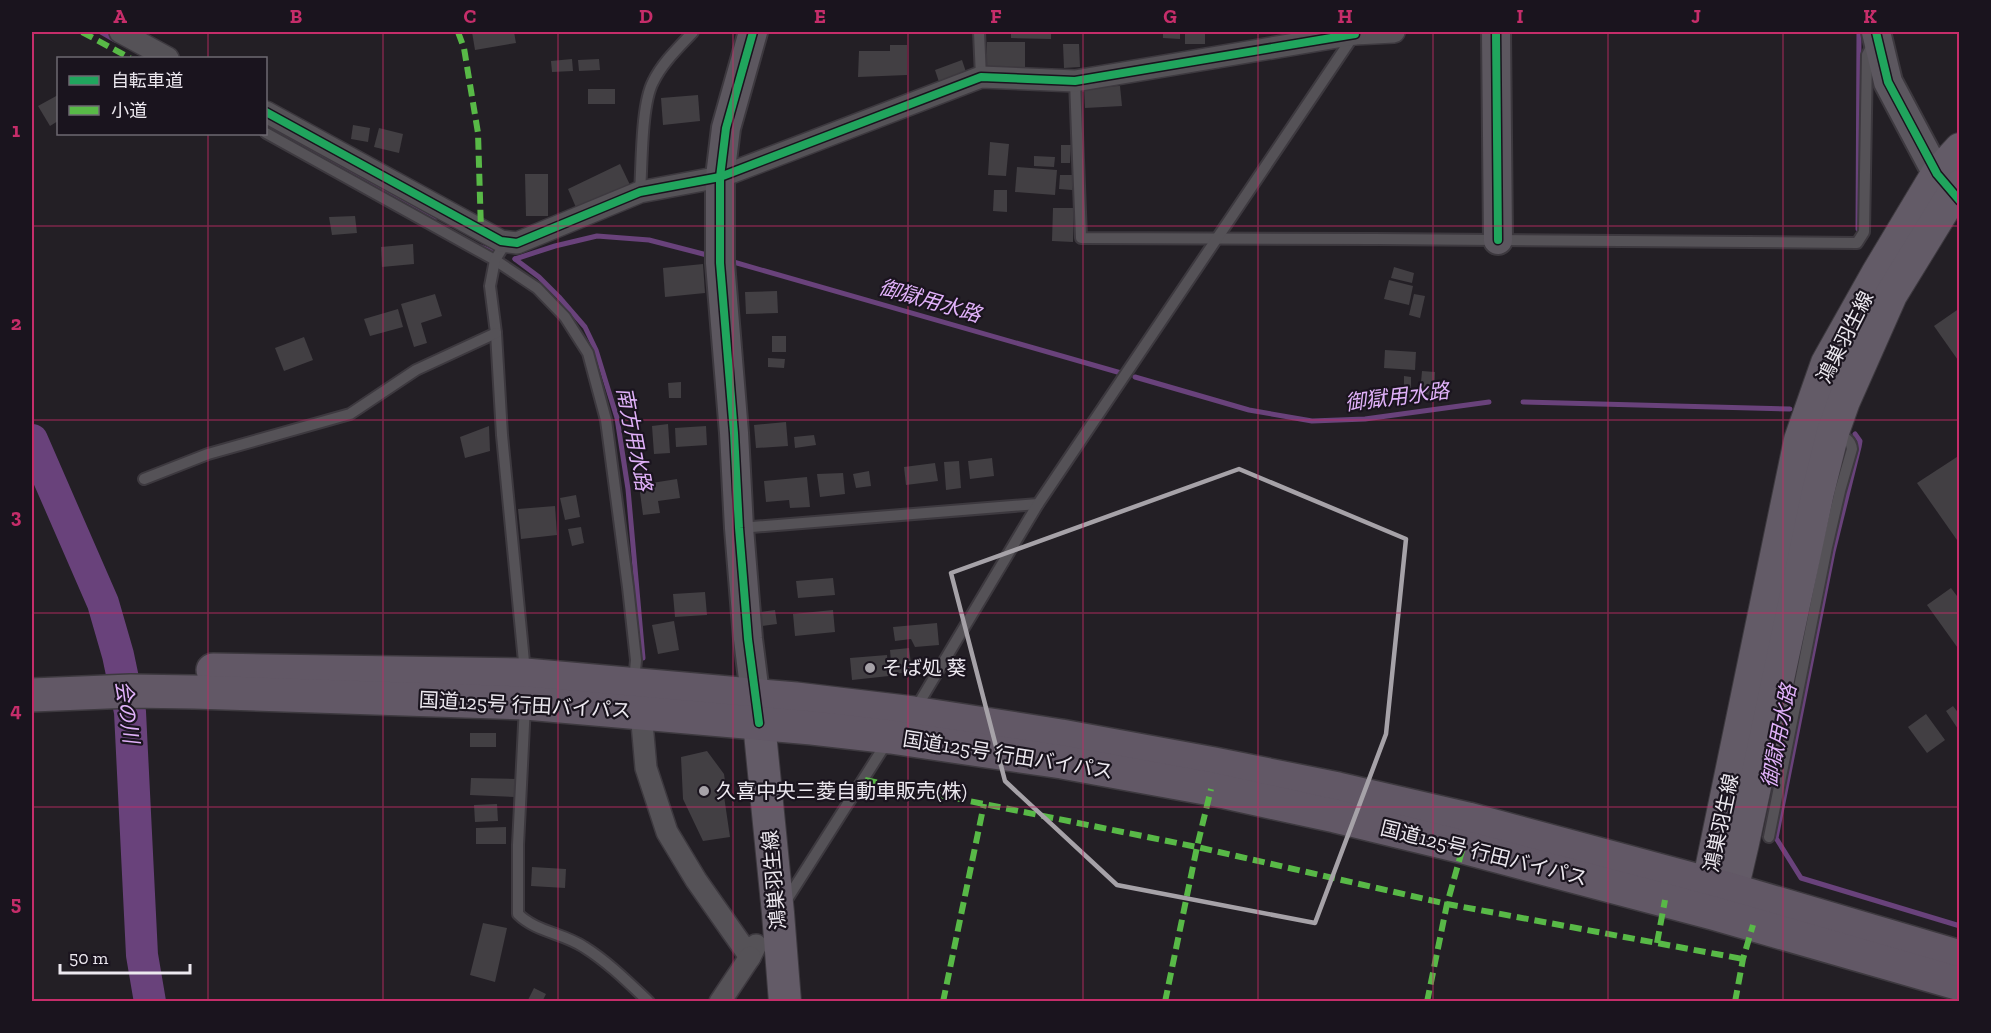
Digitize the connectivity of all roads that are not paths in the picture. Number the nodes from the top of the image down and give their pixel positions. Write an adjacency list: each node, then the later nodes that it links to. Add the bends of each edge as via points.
1 (120, 32): 9 (street)
2 (693, 32): 17 (lane, via 652,83)
3 (753, 32): 15 (street, via 726,128)
4 (979, 32): 10 (lane)
5 (1394, 32): 7 (street)
6 (1496, 32): 19 (street)
7 (1355, 33): 11 (street); 18 (lane)
8 (1877, 34): 16 (street, via 1888,82); 19 (lane, via 1867,55 1864,232 1857,243)
9 (166, 57)
10 (981, 77): 11 (street); 15 (street)
11 (1075, 81): 18 (lane, via 1081,238)
12 (267, 113): 20 (street, via 501,241)
13 (267, 134): 20 (lane)
14 (1959, 149): 16 (main road, 鴻巣羽生線)
15 (720, 177): 17 (street); 25 (street, via 720,263)
16 (1952, 189): 22 (main road, 鴻巣羽生線, via 1891,295); 35 (main road, 鴻巣羽生線, via 1877,274 1827,363 1800,440)
17 (640, 192): 20 (street)
18 (1216, 238): 19 (lane); 24 (lane)
19 (1498, 240)
20 (501, 251): 21 (lane, via 490,286); 30 (lane, via 565,317 588,353 606,420 633,629)
21 (496, 333): 23 (lane, via 416,370 350,414 208,454); 28 (lane)
22 (1833, 432): 34 (lane, via 1848,439 1852,449 1839,491); 35 (main road, 鴻巣羽生線, via 1748,820)
23 (144, 479)
24 (1038, 504): 25 (lane); 32 (lane)
25 (739, 528): 31 (street)
26 (32, 672): 27 (highway, 国道125号 行田バイパス)
27 (114, 681): 28 (highway, 国道125号 行田バイパス); 29 (highway, 国道125号 行田バイパス)
28 (525, 689): 30 (highway, 国道125号 行田バイパス); 40 (lane, via 518,914 527,923 583,946)
29 (32, 695)
30 (637, 698): 31 (highway, 国道125号 行田バイパス); 41 (street, via 646,768 667,832 696,880 753,951)
31 (757, 709): 32 (highway, 国道125号 行田バイパス); 33 (highway, 国道125号 行田バイパス); 36 (main road, 鴻巣羽生線)
32 (913, 713): 35 (highway, 国道125号 行田バイパス, via 1061,736 1338,789 1468,819)
33 (891, 737): 35 (highway, 国道125号 行田バイパス, via 1072,763 1222,791 1463,847); 36 (lane)
34 (1769, 837)
35 (1718, 896): 37 (highway, 国道125号 行田バイパス); 38 (highway, 国道125号 行田バイパス)
36 (778, 913): 39 (main road, 鴻巣羽生線)
37 (1959, 957)
38 (1959, 984)
39 (789, 995)
40 (649, 1002)
41 (720, 1002)

